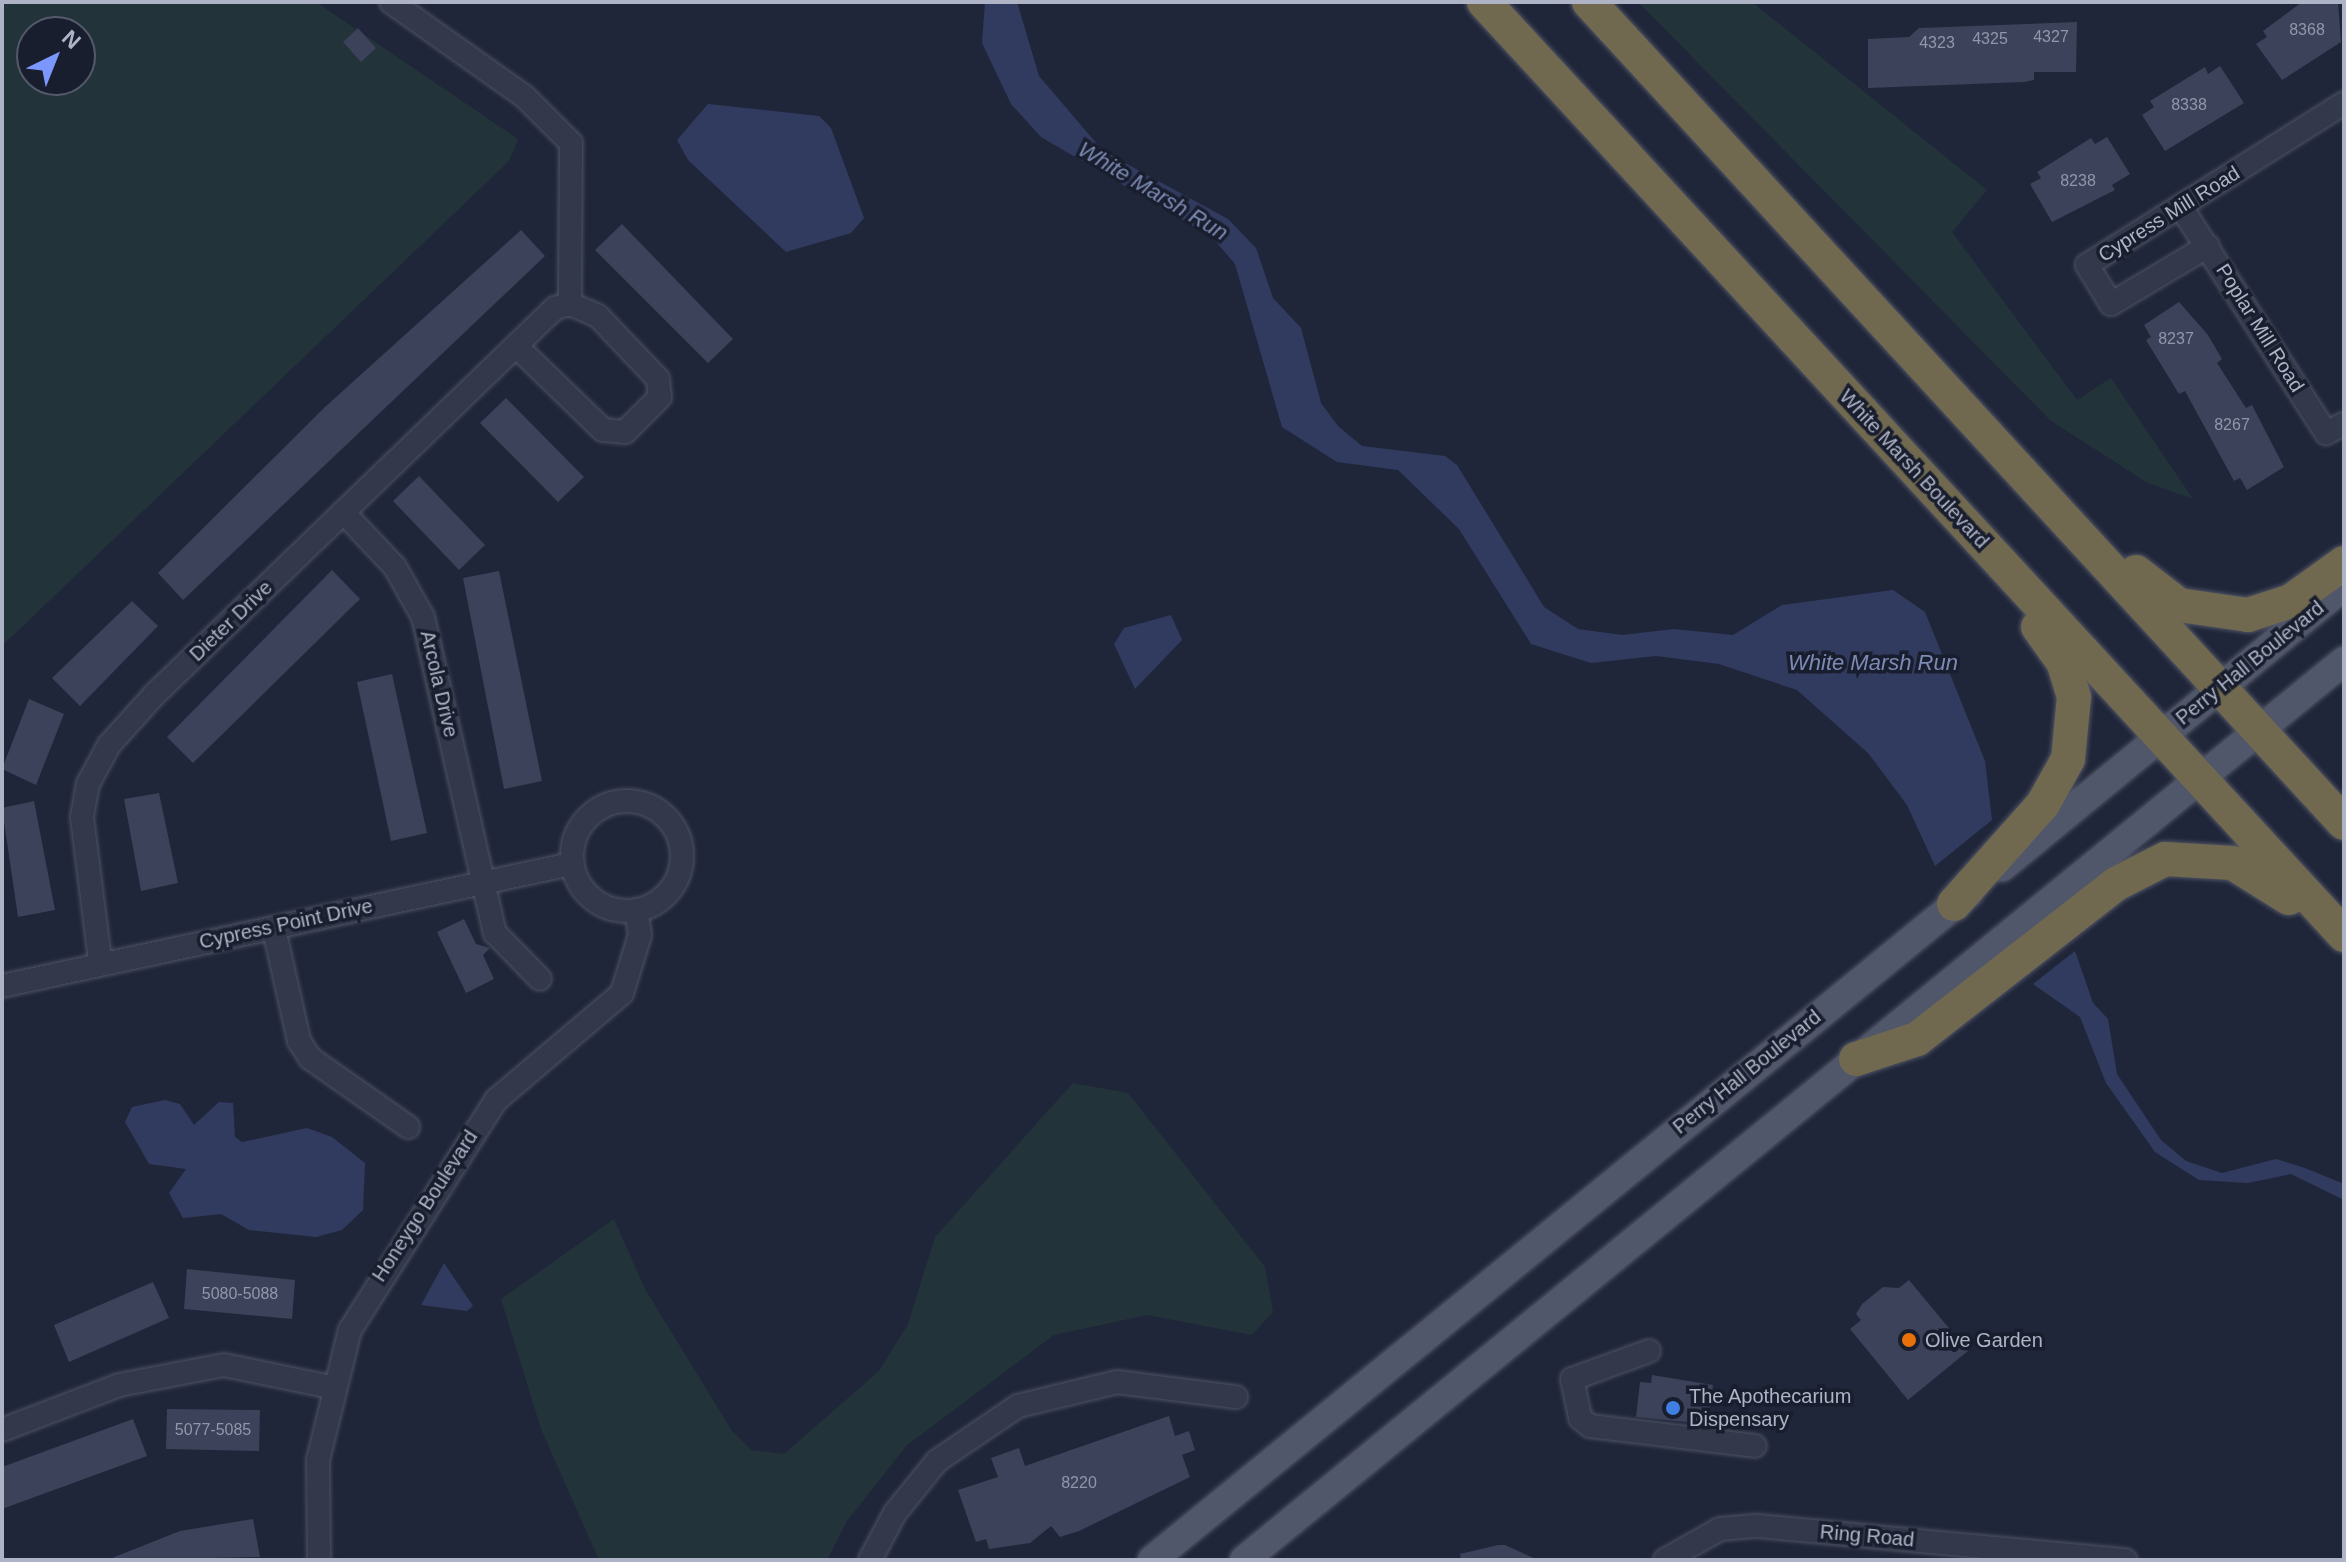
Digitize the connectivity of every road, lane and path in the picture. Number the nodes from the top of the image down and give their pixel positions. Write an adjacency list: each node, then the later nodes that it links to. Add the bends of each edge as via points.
1 (391, 2): 8 (street, via 525,97 571,143)
2 (1484, 2): 7 (highway, White Marsh Boulevard)
3 (1589, 2): 9 (highway)
4 (2344, 103): 5 (street, Cypress Mill Road)
5 (2181, 207): 6 (street, Poplar Mill Road); 6 (street, Cypress Mill Road, via 2087,265 2111,304)
6 (2208, 246): 11 (street, Poplar Mill Road, via 2326,433)
7 (1719, 257): 18 (highway, White Marsh Boulevard); 23 (highway, via 2047,637 2070,681 2075,727 2063,774)
8 (570, 304): 10 (street, Dieter Drive, via 555,308); 10 (street, via 598,316 658,379 660,397 625,432 603,430)
9 (1883, 321): 13 (highway, via 2017,446 2148,584 2179,605 2226,615 2272,610); 16 (highway)
10 (516, 346): 12 (street, Dieter Drive)
11 (2344, 424)
12 (343, 512): 22 (street, Arcola Drive, via 395,567 423,617); 28 (street, Dieter Drive, via 155,694 95,771 82,817)
13 (2344, 563)
14 (2344, 586): 16 (main road, Perry Hall Boulevard)
15 (2344, 661): 17 (main road)
16 (2220, 688): 17 (highway); 18 (main road, Perry Hall Boulevard)
17 (2259, 730): 19 (main road); 20 (highway)
18 (2162, 736): 19 (highway, White Marsh Boulevard); 23 (main road, Perry Hall Boulevard)
19 (2200, 778): 26 (highway, White Marsh Boulevard); 31 (main road)
20 (2344, 823)
21 (571, 864): 22 (street, Cypress Point Drive); 24 (street, via 601,905); 24 (street, via 573,844 591,813 624,800 659,810 681,841 679,877 654,905)
22 (484, 882): 25 (street, Cypress Point Drive); 29 (street, Arcola Drive, via 495,933)
23 (1954, 904): 40 (main road, Perry Hall Boulevard)
24 (636, 911): 34 (street, Honeygo Boulevard, via 640,935 622,993 496,1100 462,1144 371,1289)
25 (274, 929): 28 (street, Cypress Point Drive); 32 (street, via 299,1041 310,1058)
26 (2344, 935)
27 (2344, 958): 31 (highway, via 2255,872 2214,859 2165,859 2116,884 1917,1039)
28 (100, 960): 30 (street, Cypress Point Drive)
29 (540, 979)
30 (2, 986)
31 (1856, 1059): 41 (main road)
32 (408, 1127)
33 (1649, 1351): 37 (street, via 1572,1379 1580,1418 1590,1426)
34 (331, 1387): 36 (street, via 224,1365 119,1385); 38 (street, Honeygo Boulevard, via 318,1460)
35 (1236, 1397): 39 (street, via 1117,1382 1018,1406 937,1461 895,1513)
36 (2, 1430)
37 (1755, 1446)
38 (319, 1560)
39 (870, 1560)
40 (1152, 1560)
41 (1244, 1560)
42 (1665, 1560): 43 (street, Ring Road, via 1720,1529 1758,1526)
43 (2124, 1560)

